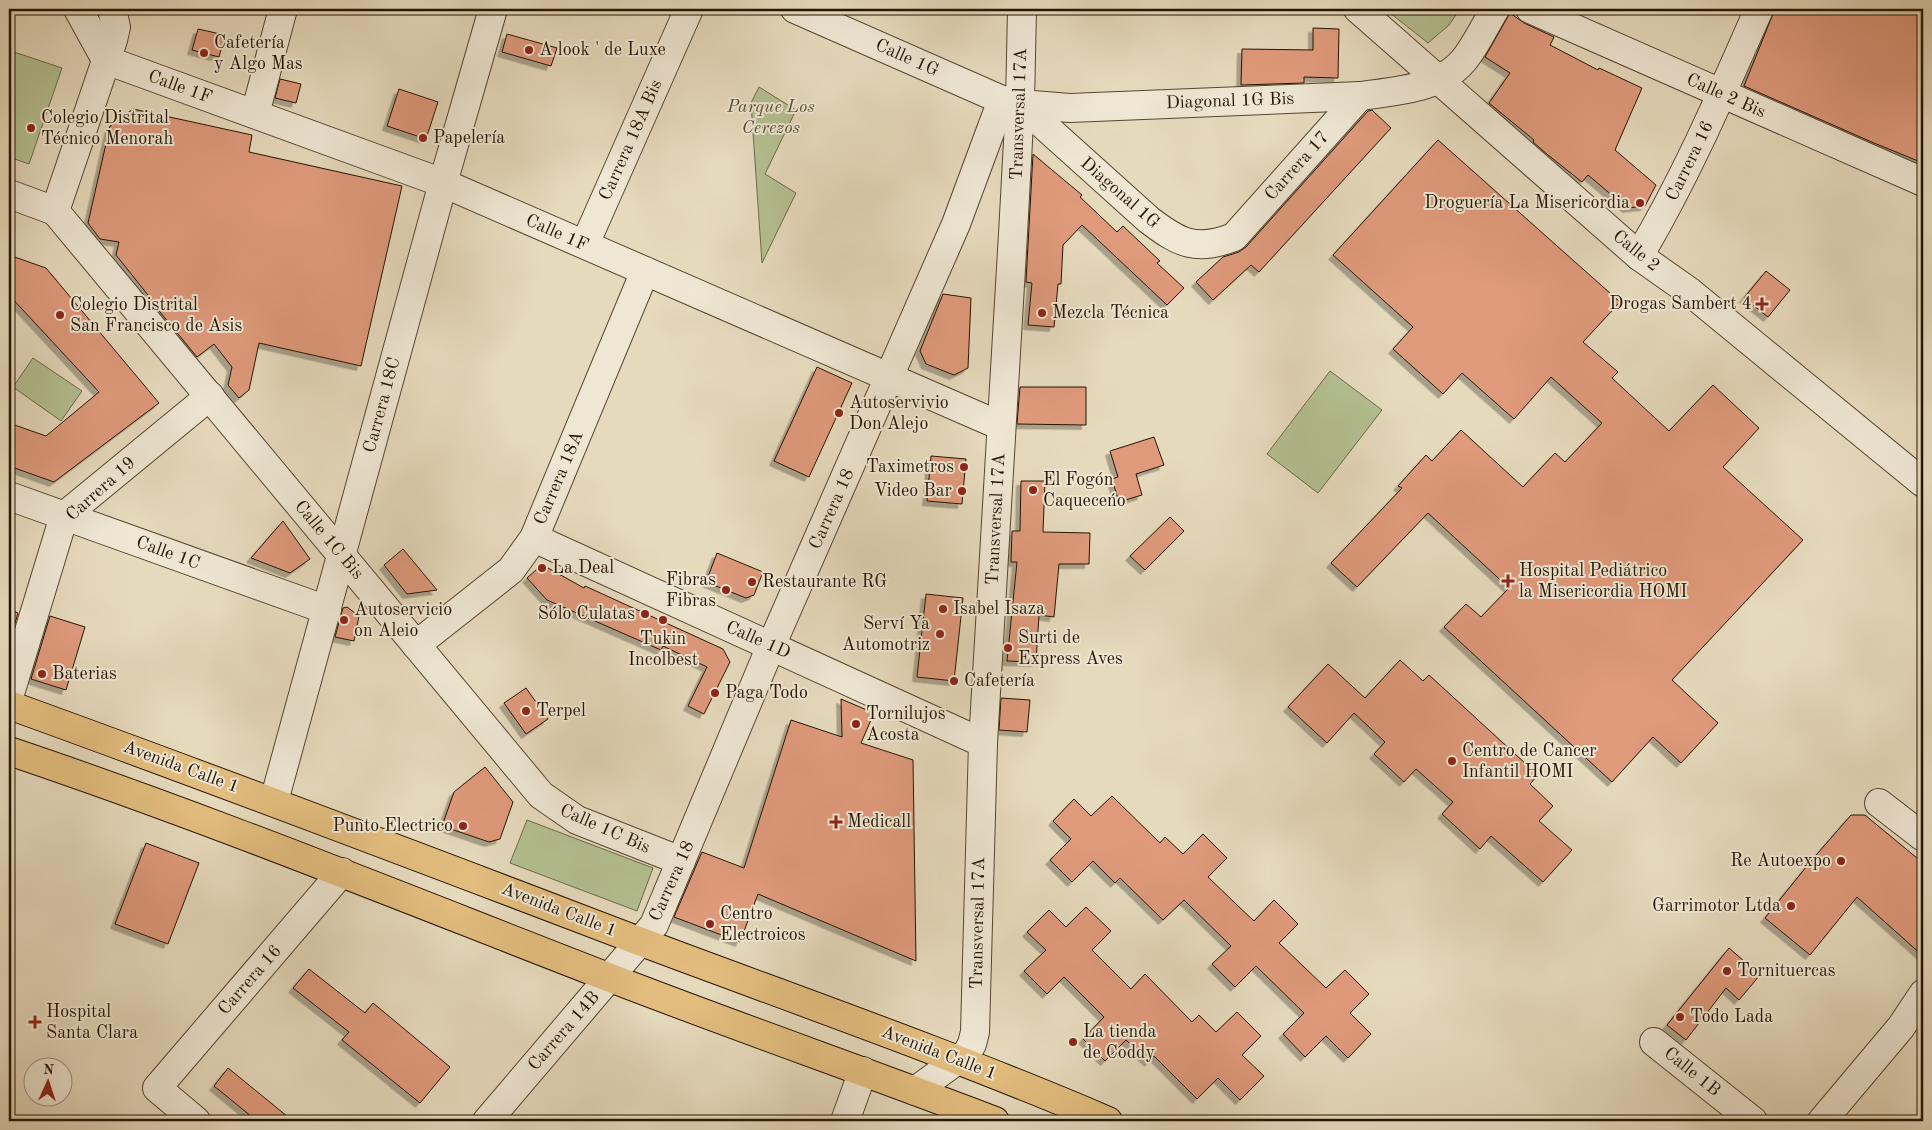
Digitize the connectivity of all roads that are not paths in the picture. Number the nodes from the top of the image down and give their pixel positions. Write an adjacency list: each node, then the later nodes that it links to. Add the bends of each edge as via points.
1 (78, 9): 12 (street)
2 (112, 9): 12 (street, via 116,27)
3 (283, 9): 17 (street)
4 (493, 9): 19 (street, Carrera 18C)
5 (689, 9): 23 (street, Carrera 18A Bis)
6 (795, 9): 16 (street, Calle 1G)
7 (1022, 9): 16 (street, Transversal 17A)
8 (1358, 9): 13 (street, Calle 2)
9 (1495, 9): 13 (street, Diagonal 1G Bis, via 1467,57)
10 (1530, 9): 14 (street, Calle 2 Bis)
11 (1759, 9): 14 (street, Carrera 16)
12 (106, 60): 17 (street, Calle 1F); 21 (street)
13 (1438, 80): 15 (street, Diagonal 1G Bis, via 1407,89); 24 (street, Calle 2)
14 (1722, 94): 18 (street, Calle 2 Bis); 24 (street, Carrera 16, via 1664,215)
15 (1360, 96): 16 (street, Diagonal 1G Bis, via 1070,108); 22 (street, Carrera 17)
16 (1011, 102): 22 (street, Diagonal 1G, via 1171,236 1187,244 1205,245); 26 (street, Carrera 18); 28 (street, Transversal 17A)
17 (255, 114): 19 (street, Calle 1F)
18 (1923, 182)
19 (443, 183): 23 (street, Calle 1F); 33 (street, Carrera 18C)
20 (9, 194): 21 (street)
21 (55, 211): 27 (street, Calle 1C Bis)
22 (1234, 237)
23 (584, 244): 25 (street, Calle 1F)
24 (1639, 256): 29 (street, Calle 2, via 1690,292)
25 (645, 271): 26 (street, Calle 1F); 32 (street, Carrera 18A)
26 (890, 377): 28 (street, Calle 1F); 36 (street, Carrera 18)
27 (210, 396): 31 (street, Carrera 19); 33 (street, Calle 1C Bis)
28 (1001, 426): 39 (street, Transversal 17A)
29 (1923, 483)
30 (9, 496): 31 (street, Calle 1C)
31 (64, 516): 34 (street, Calle 1C); 37 (street, Carrera 19)
32 (534, 538): 35 (street, Carrera 18A, via 511,570); 36 (street, Calle 1D)
33 (341, 555): 34 (street, Carrera 18C); 35 (street, Calle 1C Bis)
34 (326, 610): 41 (street, Carrera 18C)
35 (416, 645): 44 (street, Calle 1C Bis, via 549,803 597,829)
36 (771, 646): 39 (street, Calle 1D); 44 (street, Carrera 18)
37 (9, 697)
38 (9, 705): 41 (main road, Avenida Calle 1)
39 (982, 743): 50 (street, Transversal 17A, via 975,1032 972,1044)
40 (9, 751): 45 (main road)
41 (274, 801): 46 (main road, Avenida Calle 1)
42 (1879, 803): 43 (street)
43 (1923, 837)
44 (681, 861): 46 (street, Carrera 18, via 655,922)
45 (342, 872): 47 (main road); 53 (street, Carrera 16, via 157,1088)
46 (641, 941): 47 (street, Carrera 14B); 50 (main road, Avenida Calle 1)
47 (610, 978): 51 (main road); 54 (street, Carrera 14B)
48 (1923, 994): 59 (street, via 1901,1027)
49 (1654, 1042): 58 (street, Calle 1B)
50 (959, 1060): 52 (street, Transversal 17A); 57 (main road, Avenida Calle 1)
51 (864, 1072): 52 (main road); 55 (street)
52 (915, 1091): 56 (main road)
53 (196, 1121)
54 (486, 1121)
55 (845, 1121)
56 (995, 1121)
57 (1108, 1121)
58 (1753, 1121)
59 (1822, 1121)

